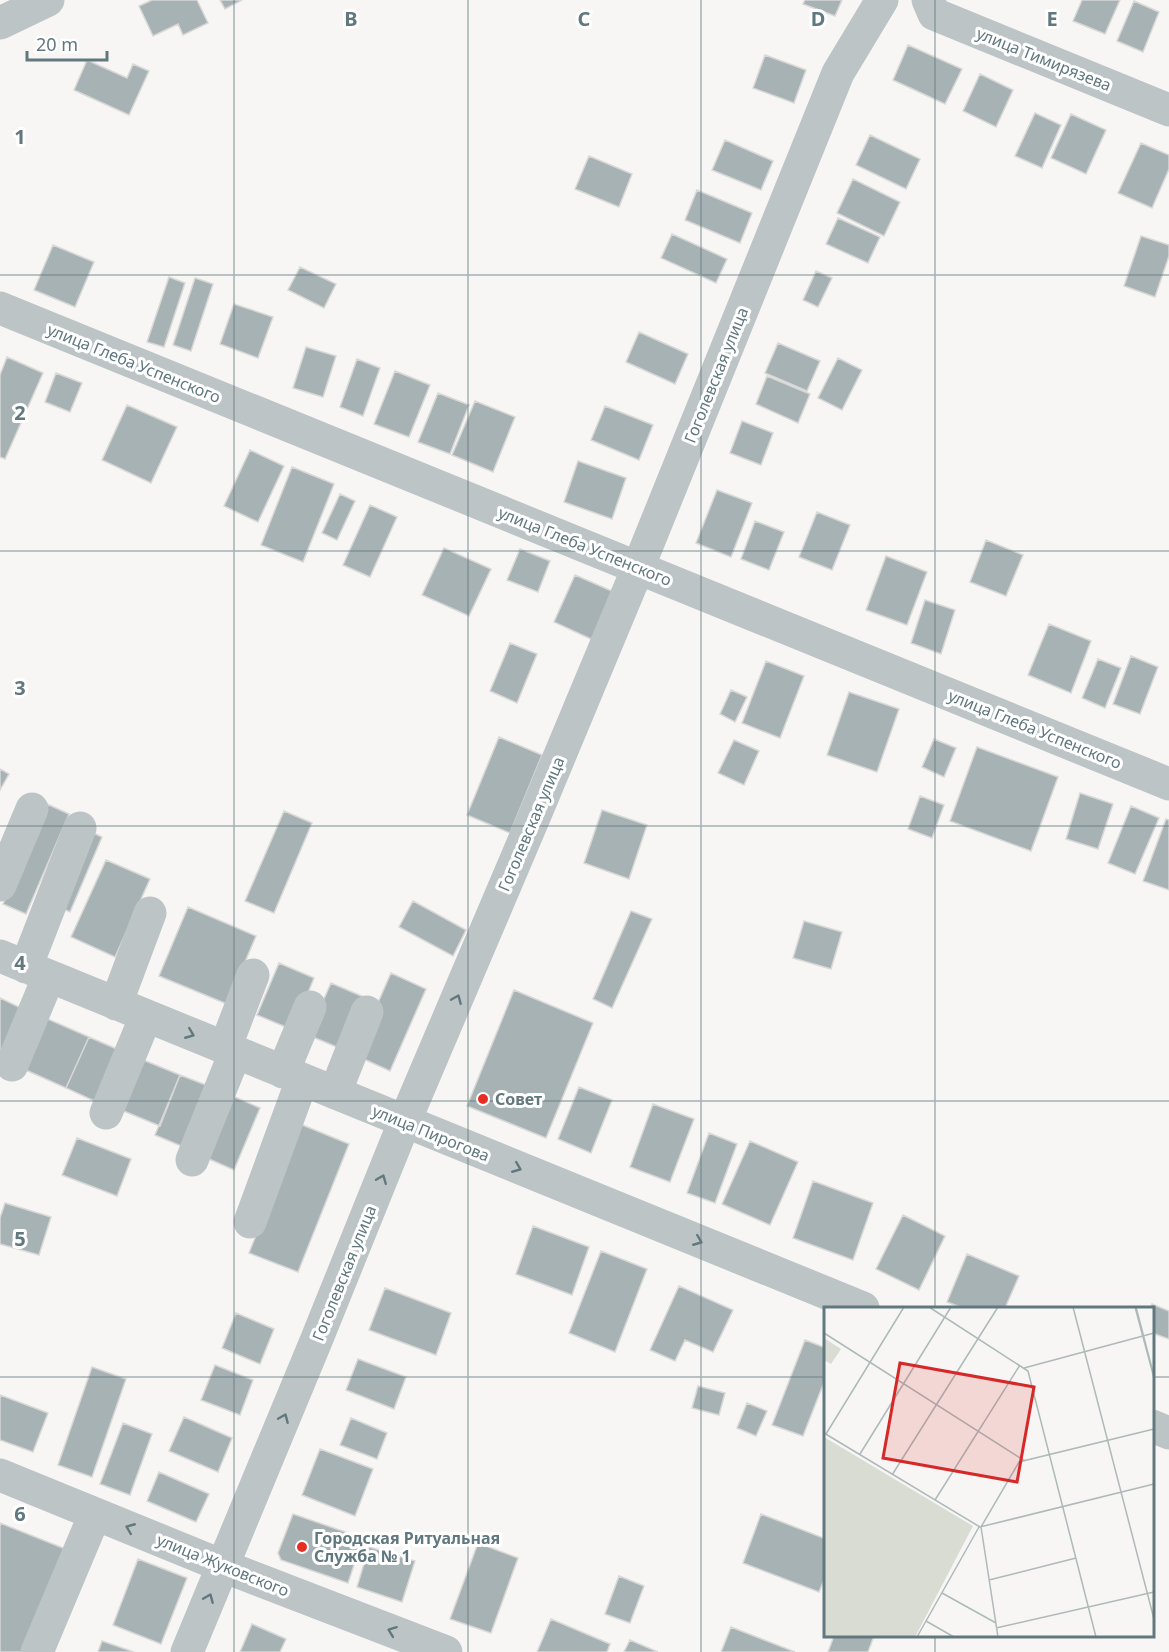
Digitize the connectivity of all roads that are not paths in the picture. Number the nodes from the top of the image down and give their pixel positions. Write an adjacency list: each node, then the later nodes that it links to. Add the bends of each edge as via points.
1 (48, 0): 4 (street)
2 (882, 0): 7 (street, Гоголевская улица, via 838,73)
3 (928, 0): 5 (street, улица Тимирязева, via 934,14)
4 (0, 23)
5 (1169, 110)
6 (0, 308): 7 (street, улица Глеба Успенского)
7 (638, 568): 8 (street, улица Глеба Успенского); 24 (street, Гоголевская улица, one-way to 7)
8 (1169, 784)
9 (32, 808): 11 (street)
10 (80, 828): 13 (street)
11 (0, 885)
12 (150, 913): 15 (street)
13 (25, 967): 15 (street, улица Пирогова); 20 (street)
14 (253, 975): 19 (street)
15 (116, 1004): 18 (street, улица Пирогова)
16 (310, 1007): 21 (street)
17 (367, 1012): 22 (street)
18 (146, 1016): 19 (street, улица Пирогова, one-way to 19); 23 (street)
19 (230, 1050): 21 (street, улица Пирогова); 25 (street)
20 (12, 1065)
21 (292, 1076): 22 (street, улица Пирогова); 26 (street)
22 (335, 1093): 24 (street, улица Пирогова)
23 (106, 1113)
24 (404, 1123): 27 (street, улица Пирогова, one-way to 27); 32 (street, Гоголевская улица, one-way to 24)
25 (192, 1160)
26 (250, 1222)
27 (861, 1307)
28 (1154, 1427): 29 (street)
29 (1169, 1433)
30 (0, 1475): 31 (street, улица Жуковского)
31 (95, 1514): 32 (street, улица Жуковского, one-way to 31); 33 (street)
32 (223, 1566): 34 (street, Гоголевская улица, one-way to 32); 35 (street, улица Жуковского, one-way to 32)
33 (38, 1652)
34 (187, 1652)
35 (446, 1652)

